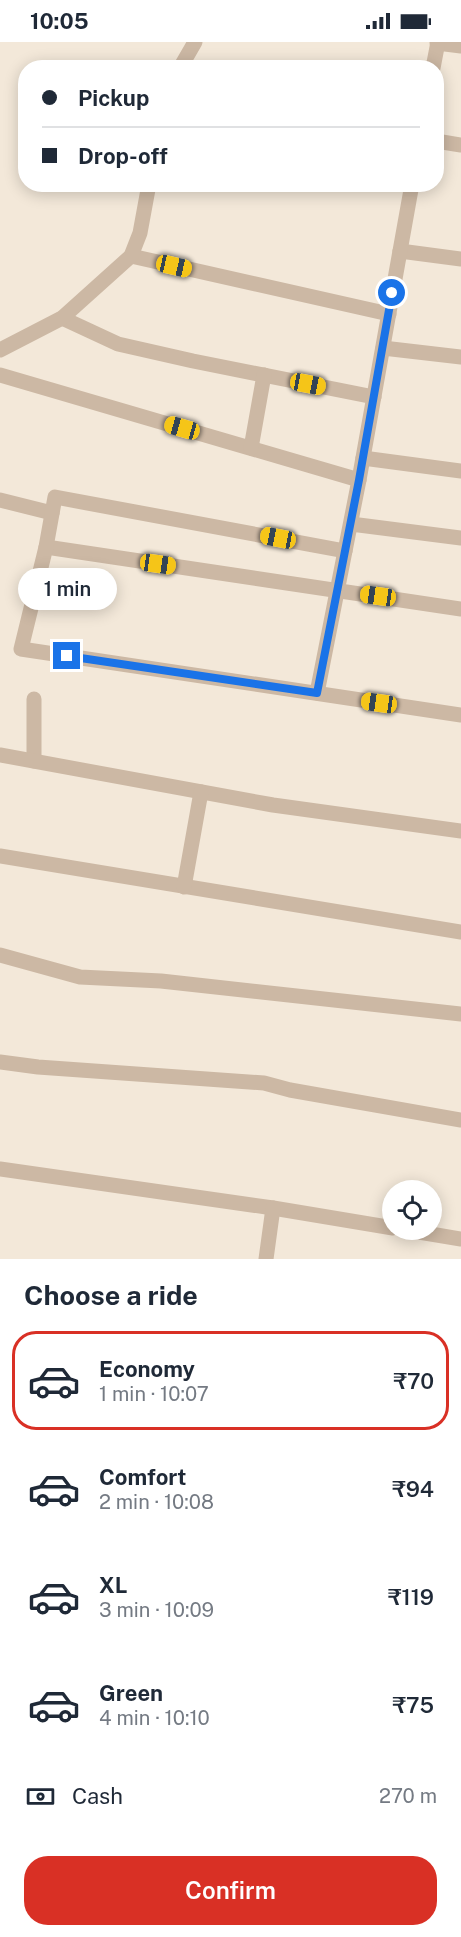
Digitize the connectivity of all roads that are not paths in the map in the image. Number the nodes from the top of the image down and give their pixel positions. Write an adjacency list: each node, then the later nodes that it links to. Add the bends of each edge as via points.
1 (195, 42): 4 (street)
2 (437, 43): 3 (street); 5 (street)
3 (461, 46)
4 (185, 60)
5 (434, 60)
6 (444, 142): 7 (street)
7 (461, 145)
8 (148, 192): 11 (street)
9 (411, 192): 10 (street)
10 (400, 251): 12 (street); 13 (street)
11 (131, 256): 13 (street); 14 (street)
12 (461, 259)
13 (388, 314): 15 (street)
14 (63, 318): 16 (street); 19 (street, via 118,344)
15 (382, 348): 17 (street); 20 (street)
16 (0, 350)
17 (461, 357)
18 (0, 375): 21 (street)
19 (264, 375): 20 (street); 21 (street)
20 (374, 397): 22 (street)
21 (250, 448): 24 (street)
22 (363, 458): 23 (street); 24 (street)
23 (461, 471)
24 (359, 480): 27 (street)
25 (0, 500): 26 (street)
26 (52, 513): 29 (street); 30 (street, via 55,497)
27 (351, 524): 28 (street); 30 (street)
28 (461, 538)
29 (46, 547): 31 (street); 33 (street, via 21,649)
30 (345, 551): 31 (street)
31 (337, 590): 32 (street); 33 (street)
32 (461, 609)
33 (317, 693): 35 (street)
34 (34, 699): 37 (street)
35 (461, 715)
36 (0, 755): 37 (street)
37 (34, 761): 38 (street)
38 (201, 792): 39 (street); 41 (street)
39 (461, 831)
40 (0, 856): 41 (street)
41 (184, 887): 42 (street)
42 (461, 932)
43 (0, 955): 44 (street, via 80,977 161,981)
44 (461, 1014)
45 (0, 1062): 46 (street, via 264,1083)
46 (461, 1120)
47 (0, 1169): 48 (street)
48 (273, 1208): 49 (street); 52 (street)
49 (382, 1226)
50 (442, 1236): 51 (street)
51 (461, 1239)
52 (266, 1259)

